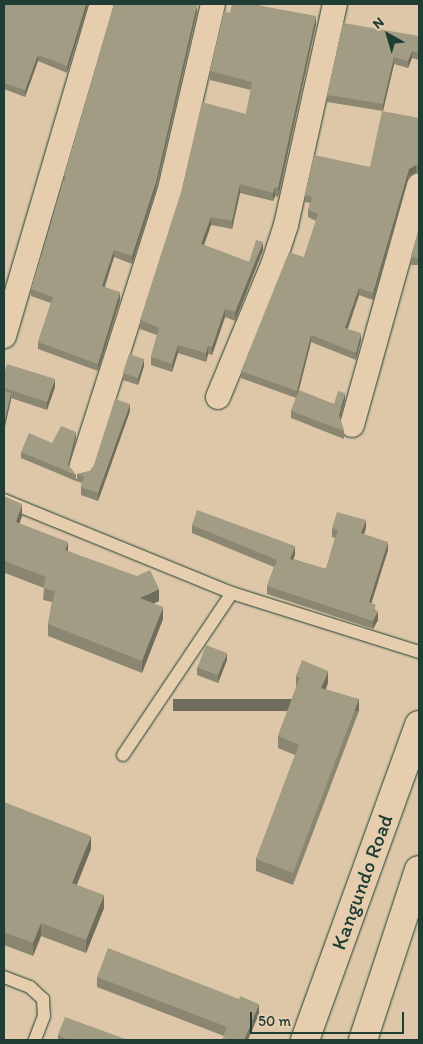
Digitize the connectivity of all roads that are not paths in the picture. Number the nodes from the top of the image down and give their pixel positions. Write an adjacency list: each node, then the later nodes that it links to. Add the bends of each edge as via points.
1 (102, 4): 5 (street)
2 (212, 4): 8 (street, via 169,193)
3 (335, 4): 6 (street, via 274,265)
4 (419, 186): 7 (street)
5 (4, 336)
6 (218, 398)
7 (352, 425)
8 (81, 468)
9 (4, 500): 10 (lane)
10 (232, 593): 11 (lane); 13 (lane)
11 (419, 652)
12 (419, 725): 17 (highway, Kangundo Road)
13 (123, 755)
14 (419, 870): 18 (highway)
15 (4, 977): 16 (lane, via 30,987 43,999 44,1016)
16 (35, 1040)
17 (305, 1040)
18 (363, 1040)

